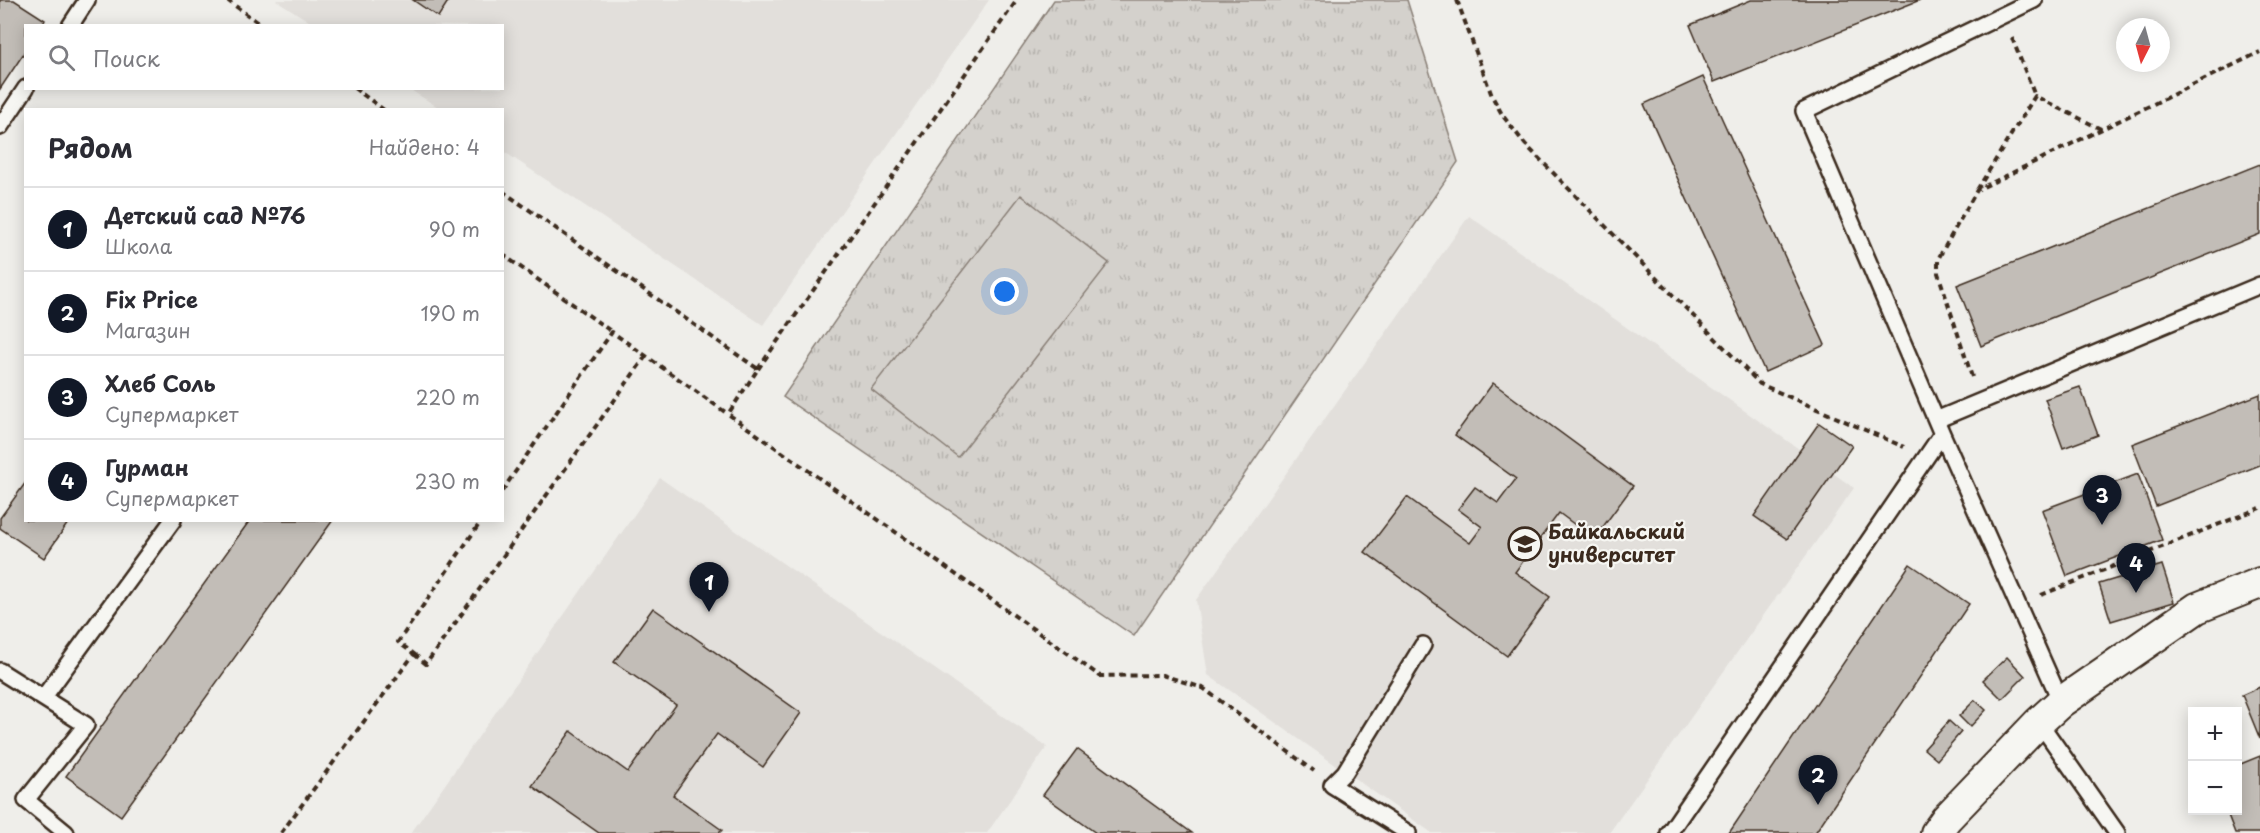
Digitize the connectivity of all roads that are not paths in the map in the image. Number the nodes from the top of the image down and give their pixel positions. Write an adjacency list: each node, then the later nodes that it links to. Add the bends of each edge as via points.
1 (87, 0): 3 (lane)
2 (2034, 0): 7 (lane, via 1804,111)
3 (71, 24)
4 (25, 90): 5 (lane)
5 (0, 127)
6 (2260, 285): 7 (lane, via 1980,402)
7 (1939, 427): 13 (lane, via 2018,604); 16 (lane, via 1926,457)
8 (172, 522): 12 (lane)
9 (2260, 583): 13 (street, via 2197,608)
10 (1424, 645): 15 (lane, via 1345,772 1332,785)
11 (0, 671): 12 (lane)
12 (43, 698): 14 (lane, via 86,725 26,800)
13 (2050, 712): 17 (street); 18 (lane)
14 (66, 833)
15 (1408, 833)
16 (1669, 833)
17 (1936, 833)
18 (2117, 833)

